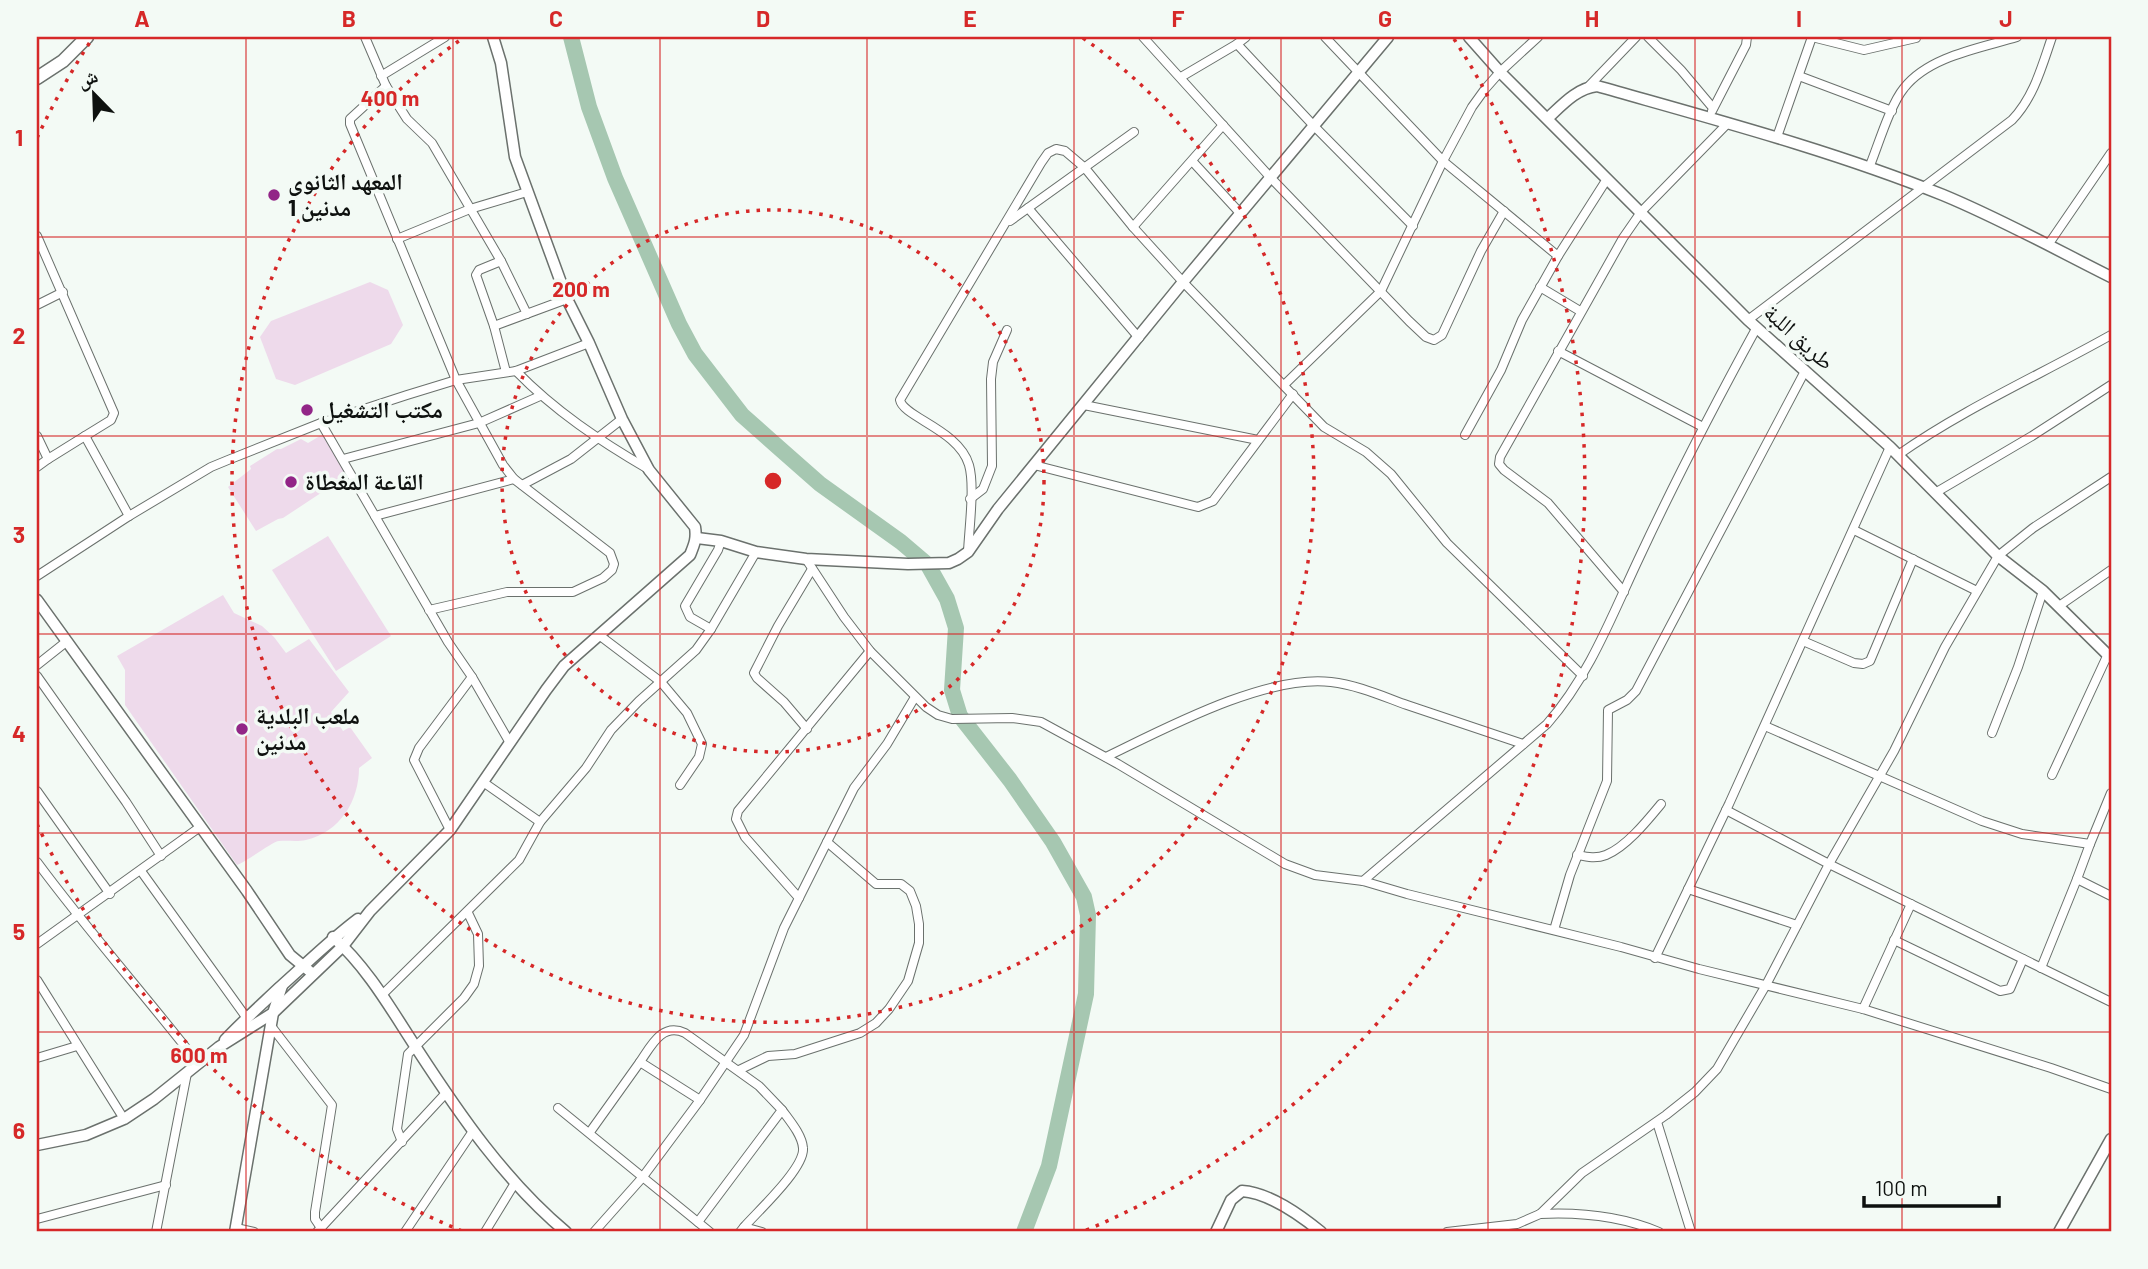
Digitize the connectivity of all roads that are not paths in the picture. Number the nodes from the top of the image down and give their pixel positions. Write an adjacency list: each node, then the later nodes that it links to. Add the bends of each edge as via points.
1 (87, 37): 24 (main road)
2 (365, 37): 21 (street)
3 (445, 37): 21 (street)
4 (494, 37): 43 (street, via 515,157)
5 (1143, 37): 23 (street)
6 (1246, 37): 18 (street)
7 (1325, 37): 19 (street)
8 (1388, 37): 19 (street)
9 (1469, 37): 20 (street, طريق اللبة)
10 (1538, 37): 20 (street)
11 (1636, 37): 26 (street)
12 (1648, 37): 28 (street, via 1681,70)
13 (1747, 37): 28 (street)
14 (1812, 37): 17 (street, via 1864,50); 22 (street)
15 (2017, 37): 27 (street, via 1923,70 1903,89)
16 (2053, 37): 42 (street, via 2023,109)
17 (1916, 38)
18 (1237, 44): 23 (street); 32 (street)
19 (1358, 72): 32 (street); 36 (street)
20 (1500, 72): 29 (street, طريق اللبة); 36 (street, via 1472,107)
21 (381, 76): 25 (street)
22 (1799, 76): 27 (street); 34 (street)
23 (1181, 77): 31 (street)
24 (37, 78)
25 (386, 86): 45 (street, via 407,119 432,144); 53 (street, via 349,121)
26 (1588, 87): 28 (street); 29 (street)
27 (1892, 111): 39 (street)
28 (1711, 112): 30 (street)
29 (1548, 118): 41 (street, طريق اللبة)
30 (1728, 123): 34 (street); 47 (street)
31 (1223, 125): 37 (street); 40 (street)
32 (1314, 125): 40 (street); 50 (street)
33 (1134, 132): 38 (street)
34 (1777, 137): 39 (street)
35 (2111, 153): 54 (street)
36 (1443, 161): 46 (street); 50 (street)
37 (1193, 162): 48 (street); 51 (street)
38 (1085, 168): 44 (street); 49 (street, via 1065,151 1048,153); 51 (street)
39 (1869, 168): 42 (street)
40 (1270, 177): 48 (street); 60 (street)
41 (1607, 179): 47 (street, طريق اللبة); 55 (street)
42 (1923, 188): 54 (street); 66 (street)
43 (527, 192): 45 (street); 62 (street)
44 (1028, 208): 49 (street); 70 (street)
45 (470, 209): 53 (street); 56 (street)
46 (1504, 211): 55 (street); 60 (street, via 1442,335 1434,340 1426,337)
47 (1641, 212): 64 (street); 66 (street, طريق اللبة)
48 (1240, 213): 58 (street)
49 (1007, 223): 100 (street, via 900,400 904,409 951,437 960,448 969,463)
50 (1413, 226): 60 (street)
51 (1133, 228): 58 (street)
52 (37, 236): 61 (street)
53 (397, 239): 76 (street)
54 (2048, 245): 57 (street)
55 (1558, 256): 59 (street)
56 (501, 261): 65 (street); 67 (street, via 476,275)
57 (2111, 277)
58 (1183, 282): 70 (street); 77 (street)
59 (1541, 287): 64 (street); 86 (street)
60 (1381, 291): 77 (street)
61 (63, 292): 63 (street); 88 (street, via 114,413 111,420)
62 (567, 299): 65 (street); 71 (street)
63 (37, 305)
64 (1580, 311): 72 (street)
65 (527, 314): 67 (street)
66 (1753, 323): 74 (street, طريق اللبة); 85 (street)
67 (494, 326): 75 (street)
68 (1007, 330): 100 (street, via 990,379 992,466 983,489)
69 (2111, 335): 91 (street)
70 (1139, 338): 81 (street)
71 (589, 343): 73 (street); 82 (street)
72 (1558, 351): 85 (street); 115 (street, via 1499,464 1548,503)
73 (516, 371): 75 (street); 80 (street)
74 (1805, 371): 91 (street, طريق اللبة); 150 (street, via 1636,691 1608,710 1607,781)
75 (506, 372): 76 (street)
76 (456, 380): 83 (street); 84 (street)
77 (1284, 385): 79 (street)
78 (2111, 385): 99 (street)
79 (1293, 394): 90 (street); 127 (street, via 1324,427 1366,452 1391,474 1447,543)
80 (540, 396): 84 (street); 89 (street)
81 (1084, 405): 90 (street); 94 (street)
82 (622, 419): 89 (street); 96 (street)
83 (321, 423): 93 (street); 101 (street, via 211,467)
84 (479, 423): 93 (street); 98 (street)
85 (1703, 426): 115 (street)
86 (1465, 435)
87 (37, 436): 92 (street)
88 (85, 436): 92 (street); 101 (street)
89 (598, 439): 96 (street); 98 (street, via 571,460)
90 (1258, 440): 94 (street, via 1213,501 1198,507)
91 (1894, 451): 99 (street, طريق اللبة); 103 (street)
92 (48, 459): 95 (street)
93 (343, 459): 102 (street)
94 (1034, 465): 107 (street)
95 (37, 467)
96 (649, 470): 104 (street, via 688,517)
97 (2111, 477): 108 (street)
98 (518, 482): 102 (street); 118 (street, via 610,553 612,570 573,592 507,592)
99 (1935, 493): 108 (street, طريق اللبة)
100 (970, 499): 107 (street)
101 (129, 516): 112 (street)
102 (375, 516): 118 (street)
103 (1854, 530): 109 (street); 121 (street)
104 (697, 538): 105 (street); 120 (street, via 690,555)
105 (721, 541): 106 (street); 119 (street, via 685,606 690,617)
106 (756, 552): 110 (street); 119 (street)
107 (968, 552): 110 (street, via 949,563)
108 (1998, 556): 113 (street); 114 (street, طريق اللبة)
109 (1913, 559): 113 (street); 121 (street, via 1870,661 1854,663)
110 (809, 564): 123 (street); 132 (street, via 754,673)
111 (2111, 570): 117 (street)
112 (37, 576)
113 (1977, 591): 138 (street)
114 (2043, 591): 117 (street, طريق اللبة); 133 (street)
115 (1624, 592): 127 (street)
116 (37, 600): 122 (street)
117 (2059, 606): 124 (street, طريق اللبة)
118 (429, 610): 128 (street)
119 (711, 629): 129 (street)
120 (599, 635): 129 (street); 134 (street, via 565,666)
121 (1803, 641): 131 (street)
122 (66, 642): 125 (street); 146 (street)
123 (870, 651): 130 (street); 132 (street)
124 (2110, 656): 137 (street)
125 (37, 665)
126 (37, 676): 151 (street)
127 (1583, 676): 135 (street, via 1568,701)
128 (472, 677): 134 (street); 147 (street, via 415,756)
129 (662, 681): 140 (street, via 687,713 702,744 699,757); 145 (street, via 611,730)
130 (915, 697): 136 (street, via 938,715 952,719 1041,722); 148 (street, via 854,788)
131 (1765, 726): 138 (street); 144 (street)
132 (807, 729): 160 (street, via 749,796 736,819 745,836)
133 (1992, 733)
134 (510, 743): 139 (street)
135 (1523, 744): 136 (street, via 1363,689 1329,682 1276,687 1240,697); 156 (street)
136 (1106, 757): 156 (street, via 1285,864 1315,876)
137 (2052, 775)
138 (1880, 776): 149 (street, via 2000,827); 153 (street)
139 (483, 782): 145 (street); 147 (street)
140 (680, 785)
141 (37, 791): 158 (street)
142 (2111, 793): 149 (street)
143 (1661, 804): 150 (street, via 1644,825 1607,855)
144 (1726, 810): 153 (street); 157 (street)
145 (540, 822): 163 (street, via 519,860)
146 (200, 827): 151 (street); 171 (street)
147 (450, 830): 162 (street)
148 (827, 842): 160 (street); 195 (street, via 876,884 901,884 910,891 919,932 908,981 867,1030 794,1054 768,1056)
149 (2090, 844): 155 (street)
150 (1577, 855): 166 (street)
151 (161, 856): 154 (street)
152 (37, 863): 164 (street)
153 (1829, 864): 161 (street); 165 (street)
154 (141, 871): 158 (street); 186 (street)
155 (2077, 878): 159 (street); 175 (street)
156 (1363, 881): 166 (street)
157 (1688, 889): 165 (street); 172 (street)
158 (110, 894): 164 (street)
159 (2111, 896)
160 (799, 898): 192 (street, via 749,1026)
161 (1911, 904): 168 (street); 173 (street)
162 (370, 911): 167 (street); 170 (street)
163 (468, 913): 182 (street); 188 (street, via 480,950 474,984)
164 (77, 916): 169 (street); 194 (street)
165 (1797, 925): 180 (street)
166 (1553, 930): 172 (street)
167 (333, 937): 170 (street); 174 (street)
168 (1894, 940): 173 (street, via 2000,991 2010,989); 184 (street)
169 (37, 944)
170 (343, 946): 177 (street); 182 (street)
171 (290, 955): 174 (street); 176 (street)
172 (1655, 958): 180 (street)
173 (2023, 959): 175 (street)
174 (303, 964): 176 (street); 177 (street)
175 (2041, 968): 183 (street)
176 (294, 974): 179 (street); 181 (street)
177 (313, 974): 179 (street)
178 (37, 982): 189 (street)
179 (303, 984): 185 (street)
180 (1766, 985): 184 (street); 203 (street, via 1717,1069)
181 (282, 986): 185 (street); 186 (street)
182 (382, 995): 188 (street)
183 (2111, 1002)
184 (1863, 1009): 197 (street)
185 (273, 1013): 187 (street); 190 (street)
186 (246, 1017): 190 (street)
187 (271, 1026): 216 (street); 217 (street, via 332,1105 314,1212)
188 (415, 1045): 198 (street); 207 (street, via 408,1054 398,1112)
189 (77, 1046): 191 (street); 202 (street)
190 (219, 1047): 194 (street)
191 (37, 1058)
192 (727, 1061): 193 (street, via 673,1030 659,1035); 195 (street); 199 (street)
193 (640, 1062): 199 (street); 205 (street)
194 (198, 1063): 196 (street)
195 (739, 1070): 201 (street)
196 (187, 1073): 202 (street); 211 (street)
197 (2111, 1089)
198 (446, 1093): 204 (street); 207 (street)
199 (700, 1100): 209 (street)
200 (558, 1108): 205 (street)
201 (782, 1110): 215 (street); 218 (street, via 803,1145 802,1157)
202 (124, 1118): 208 (street, via 86,1135)
203 (1657, 1122): 212 (street, via 1582,1173); 232 (street)
204 (473, 1131): 210 (street); 222 (street)
205 (590, 1132): 209 (street)
206 (2111, 1139): 233 (street)
207 (402, 1142): 217 (street)
208 (37, 1145)
209 (642, 1178): 215 (street); 224 (street)
210 (515, 1183): 219 (street); 223 (street)
211 (166, 1185): 213 (street); 220 (street)
212 (1540, 1214): 214 (street); 231 (street, via 1598,1215)
213 (37, 1219)
214 (1528, 1220): 229 (street); 230 (street)
215 (698, 1223): 225 (street)
216 (235, 1230): 221 (street)
217 (319, 1230)
218 (742, 1230): 226 (street)
219 (563, 1231)
220 (156, 1232)
221 (254, 1232)
222 (405, 1232)
223 (485, 1232)
224 (594, 1232)
225 (710, 1232)
226 (761, 1232)
227 (1216, 1232): 228 (street, via 1231,1200 1242,1191 1285,1208)
228 (1321, 1232)
229 (1447, 1232)
230 (1513, 1232)
231 (1659, 1232)
232 (1691, 1232)
233 (2059, 1232)

